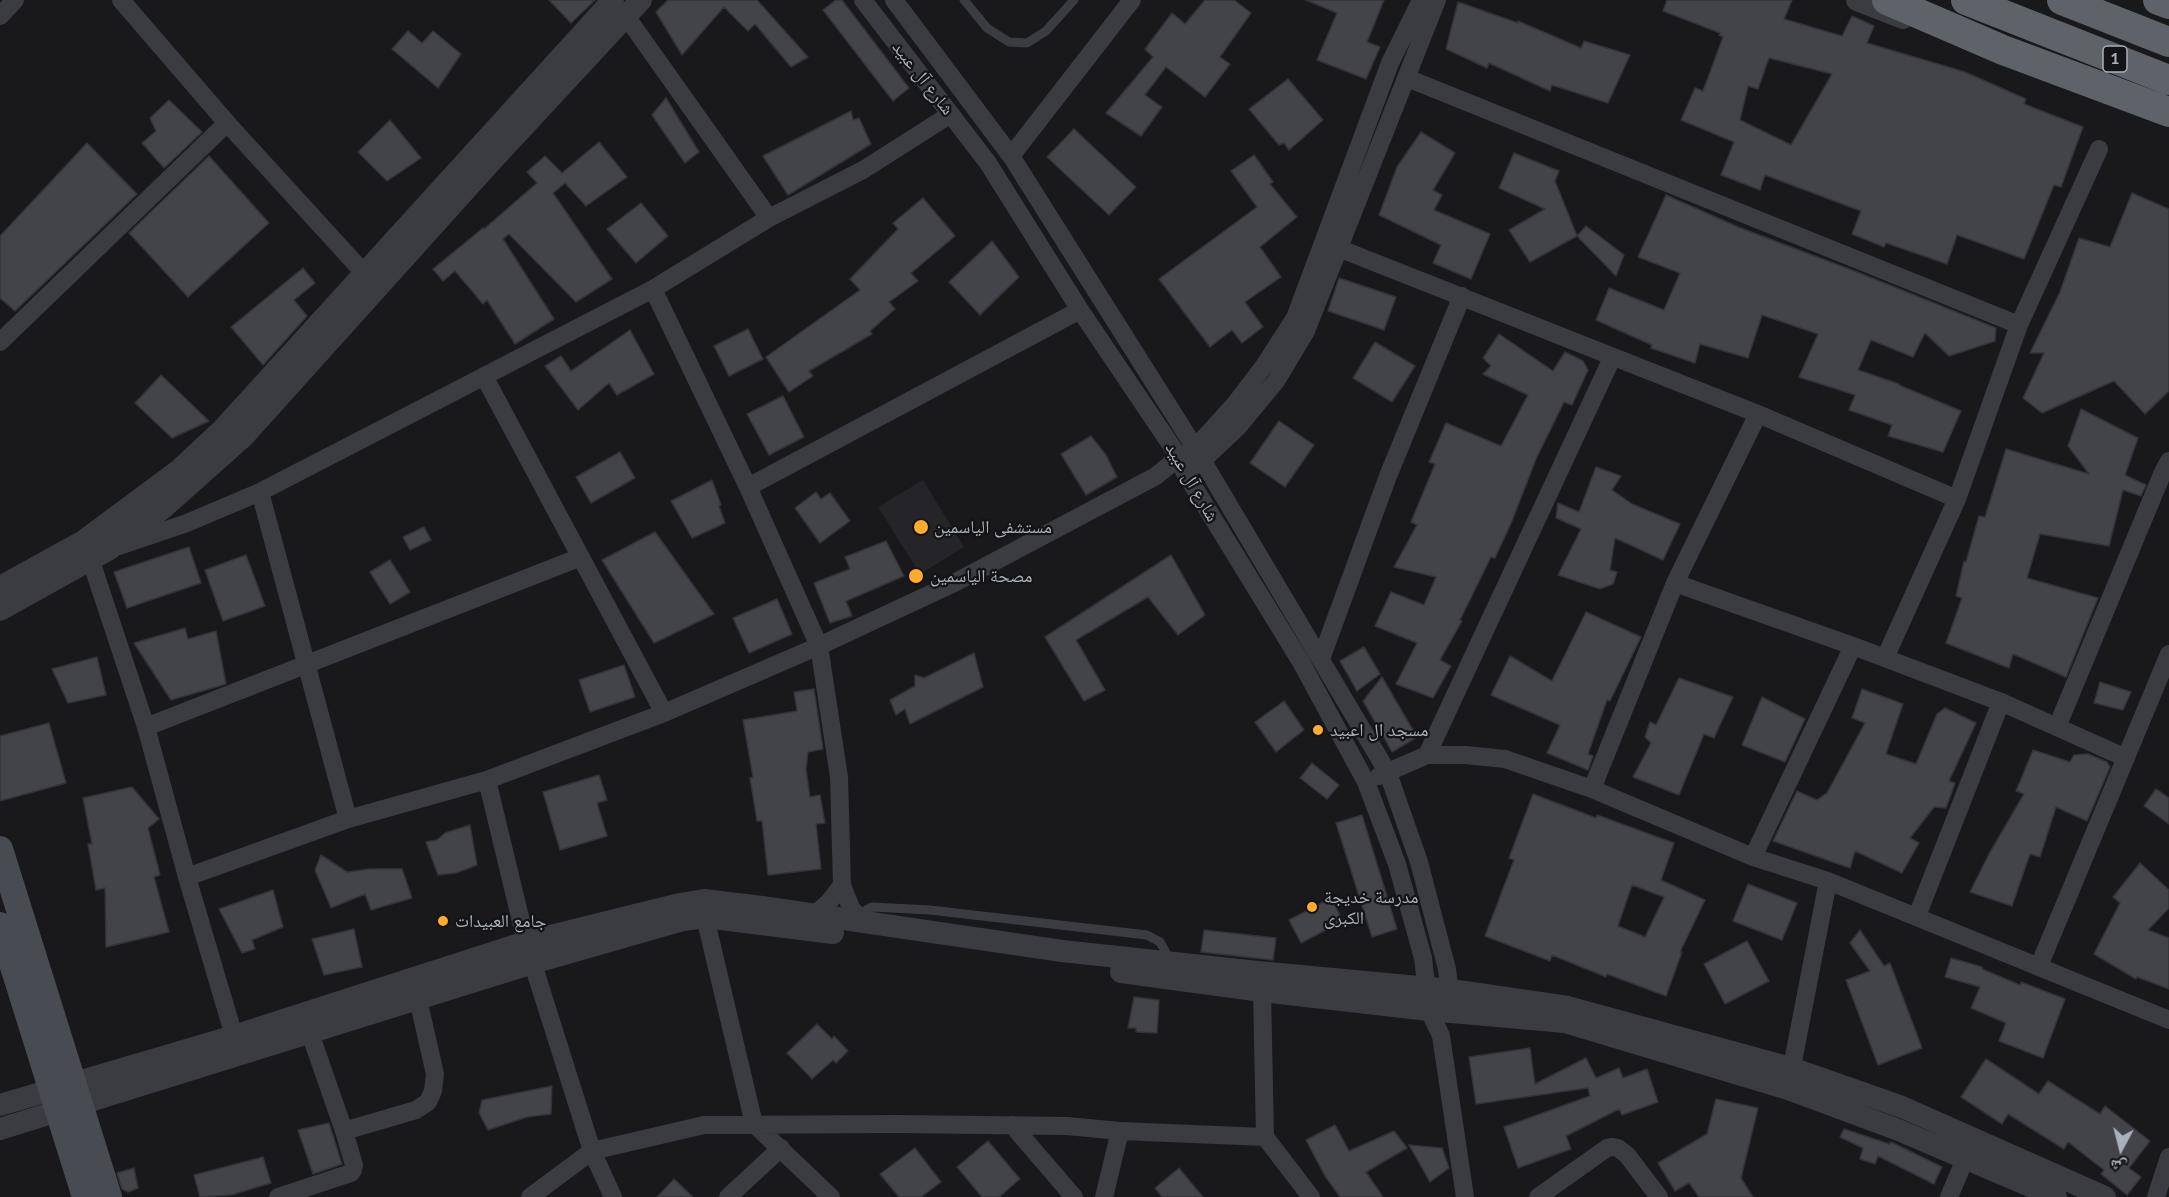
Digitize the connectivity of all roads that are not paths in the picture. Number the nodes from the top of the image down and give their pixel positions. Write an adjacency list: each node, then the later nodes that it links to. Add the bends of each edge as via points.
1 (15, 0): 17 (street)
2 (122, 0): 24 (street)
3 (863, 0): 23 (street, شارع آل عبيد)
4 (964, 0): 5 (lane, via 987,28 1009,42 1026,42 1046,31)
5 (1074, 0)
6 (1132, 0): 26 (street)
7 (1421, 0): 38 (street, via 1390,63 1295,318 1235,405)
8 (1437, 0): 20 (street)
9 (1857, 0): 19 (street, via 1943,33)
10 (1887, 0): 19 (highway)
11 (1966, 0): 21 (highway, 1)
12 (2063, 0): 18 (highway, 1)
13 (2158, 0): 15 (highway)
14 (902, 3): 26 (street, شارع آل عبيد)
15 (2169, 4)
16 (627, 5): 27 (street); 29 (street); 43 (street, via 244,436 162,509)
17 (0, 16)
18 (2169, 42)
19 (2003, 50): 22 (highway)
20 (1407, 78): 28 (street); 33 (street)
21 (2169, 80)
22 (2169, 112)
23 (951, 114): 27 (street, via 863,170); 32 (street, شارع آل عبيد, via 988,163)
24 (227, 123): 29 (street); 34 (street)
25 (2099, 149): 33 (street)
26 (1011, 156): 38 (street, شارع آل عبيد)
27 (769, 218): 30 (street)
28 (1338, 248): 31 (street); 38 (street, via 1306,331 1276,381 1238,427)
29 (364, 273): 46 (street, via 223,429 179,470 82,542)
30 (653, 289): 36 (street); 40 (street)
31 (1462, 296): 35 (street); 52 (street, via 1388,476)
32 (1080, 310): 38 (street, شارع آل عبيد); 40 (street)
33 (2019, 325): 42 (street)
34 (0, 342)
35 (1612, 358): 37 (street); 58 (street)
36 (484, 376): 41 (street); 44 (street)
37 (1758, 414): 42 (street); 45 (street)
38 (1190, 459): 48 (street, via 954,583); 52 (street, شارع آل عبيد); 62 (street, شارع آل عبيد)
39 (2167, 470): 57 (street)
40 (748, 487): 48 (street)
41 (260, 492): 43 (street); 53 (street)
42 (1957, 500): 51 (street)
43 (100, 556): 47 (street); 56 (street)
44 (581, 557): 53 (street); 55 (street)
45 (1675, 583): 49 (street); 63 (street)
46 (0, 587)
47 (0, 610)
48 (819, 646): 55 (street); 69 (street, via 839,777)
49 (1853, 646): 51 (street); 66 (street)
50 (2169, 654): 59 (street)
51 (1885, 658): 54 (street)
52 (1321, 659): 60 (street, شارع آل عبيد)
53 (306, 664): 56 (street); 64 (street)
54 (2001, 702): 57 (street); 72 (street)
55 (664, 713): 61 (street)
56 (146, 727): 67 (street)
57 (2057, 727): 59 (street)
58 (1427, 755): 60 (street); 63 (street, via 1504,759)
59 (2126, 758): 76 (street)
60 (1389, 773): 62 (street); 79 (street, شارع آل عبيد, via 1419,862 1447,969)
61 (487, 780): 64 (street); 75 (street)
62 (1366, 782): 79 (street, شارع آل عبيد, via 1397,864)
63 (1592, 789): 66 (street)
64 (348, 819): 67 (street)
65 (0, 849): 84 (main road)
66 (1753, 857): 68 (street)
67 (187, 877): 82 (street)
68 (1828, 881): 72 (street); 83 (street)
69 (842, 885): 71 (street); 73 (street, via 851,908)
70 (705, 909): 71 (street); 75 (street, via 683,920); 77 (street); 86 (street)
71 (814, 915): 73 (street)
72 (1917, 916): 76 (street)
73 (864, 922): 79 (street)
74 (0, 925): 84 (main road)
75 (529, 953): 78 (street); 82 (street); 93 (street)
76 (2039, 966): 80 (street)
77 (1262, 991): 79 (street); 91 (street)
78 (418, 999): 81 (street); 89 (street, via 435,1074 428,1102 416,1110)
79 (1439, 1000): 83 (street, via 1565,1022); 106 (street)
80 (2169, 1020)
81 (310, 1033): 84 (street); 89 (street)
82 (234, 1036): 84 (street)
83 (1789, 1079): 95 (street); 111 (street, via 1902,1107)
84 (66, 1096): 85 (street); 88 (street); 96 (main road); 97 (main road)
85 (0, 1105)
86 (754, 1124): 87 (street); 92 (street); 93 (street, via 704,1125)
87 (1012, 1125): 90 (street); 103 (street)
88 (0, 1129)
89 (344, 1131): 98 (street, via 354,1165 351,1173)
90 (1120, 1131): 91 (street); 104 (street)
91 (1265, 1137): 105 (street)
92 (781, 1148): 101 (street); 102 (street)
93 (592, 1151): 99 (street); 100 (street)
94 (2169, 1157): 112 (street)
95 (1965, 1159): 109 (street); 110 (street)
96 (85, 1197)
97 (109, 1197)
98 (278, 1197)
99 (530, 1197)
100 (613, 1197)
101 (728, 1197)
102 (831, 1197)
103 (1074, 1197)
104 (1104, 1197)
105 (1311, 1197)
106 (1465, 1197)
107 (1538, 1197): 108 (street, via 1613,1147 1627,1155)
108 (1659, 1197)
109 (1949, 1197)
110 (2056, 1197)
111 (2105, 1197)
112 (2156, 1197)

